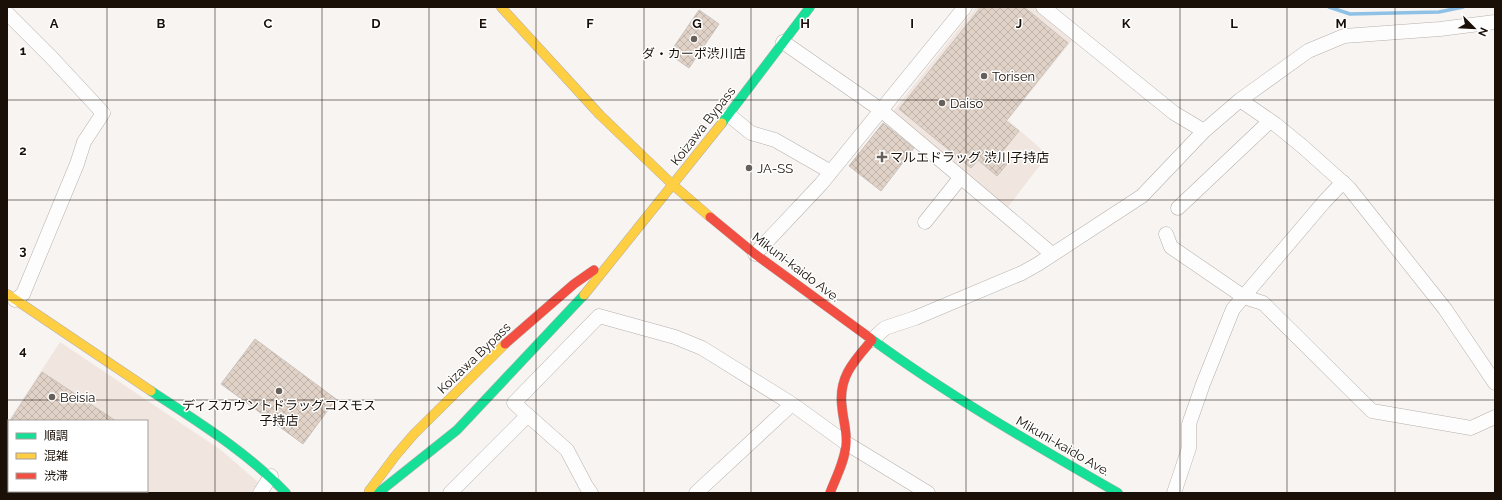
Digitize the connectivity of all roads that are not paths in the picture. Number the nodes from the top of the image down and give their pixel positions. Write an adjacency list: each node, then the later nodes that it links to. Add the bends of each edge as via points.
1 (501, 7): 16 (main road, Mikuni-kaido Ave., via 600,115)
2 (810, 7): 7 (main road, Koizawa Bypass)
3 (965, 7): 9 (street)
4 (1043, 7): 12 (street, via 1174,113)
5 (7, 13): 24 (street, via 103,113 84,142 23,294)
6 (1495, 22): 8 (street, via 1344,36 1308,50)
7 (783, 42): 9 (street); 10 (main road, Koizawa Bypass)
8 (1240, 100): 11 (street); 12 (street)
9 (881, 110): 13 (street); 14 (street)
10 (729, 115): 13 (street, via 751,133 775,140); 16 (main road, Koizawa Bypass)
11 (1270, 121): 15 (street); 17 (street)
12 (1204, 131): 21 (street, via 1142,196)
13 (831, 172): 20 (street)
14 (961, 177): 18 (street); 21 (street)
15 (1343, 182): 23 (street); 26 (street, via 1445,309)
16 (673, 185): 20 (main road, Mikuni-kaido Ave.); 22 (main road, Koizawa Bypass)
17 (1178, 208)
18 (925, 222)
19 (1166, 234): 23 (street, via 1171,247)
20 (755, 254): 25 (main road, Mikuni-kaido Ave.)
21 (1052, 254): 25 (street, via 1022,273 886,328)
22 (613, 257): 35 (main road, Koizawa Bypass, via 574,284 491,357 414,434); 36 (main road, Koizawa Bypass, via 578,302 474,413 440,445)
23 (1244, 297): 29 (street, via 1263,303 1372,411 1471,428); 42 (street, via 1233,309 1203,384 1189,424 1189,448)
24 (11, 300): 31 (main road, via 131,376)
25 (872, 340): 30 (main road, via 855,360 842,385 841,408); 41 (main road, Mikuni-kaido Ave., via 978,411)
26 (1495, 383)
27 (792, 404): 28 (street, via 702,348 668,335 599,316 514,403); 30 (street); 39 (street)
28 (528, 415): 37 (street); 38 (street, via 567,450)
29 (1495, 417)
30 (846, 443): 32 (street); 40 (main road, via 841,466)
31 (271, 476): 33 (street); 34 (main road)
32 (921, 491)
33 (260, 493)
34 (286, 493)
35 (367, 493)
36 (378, 493)
37 (450, 493)
38 (591, 493)
39 (696, 493)
40 (830, 493)
41 (1118, 493)
42 (1174, 493)

